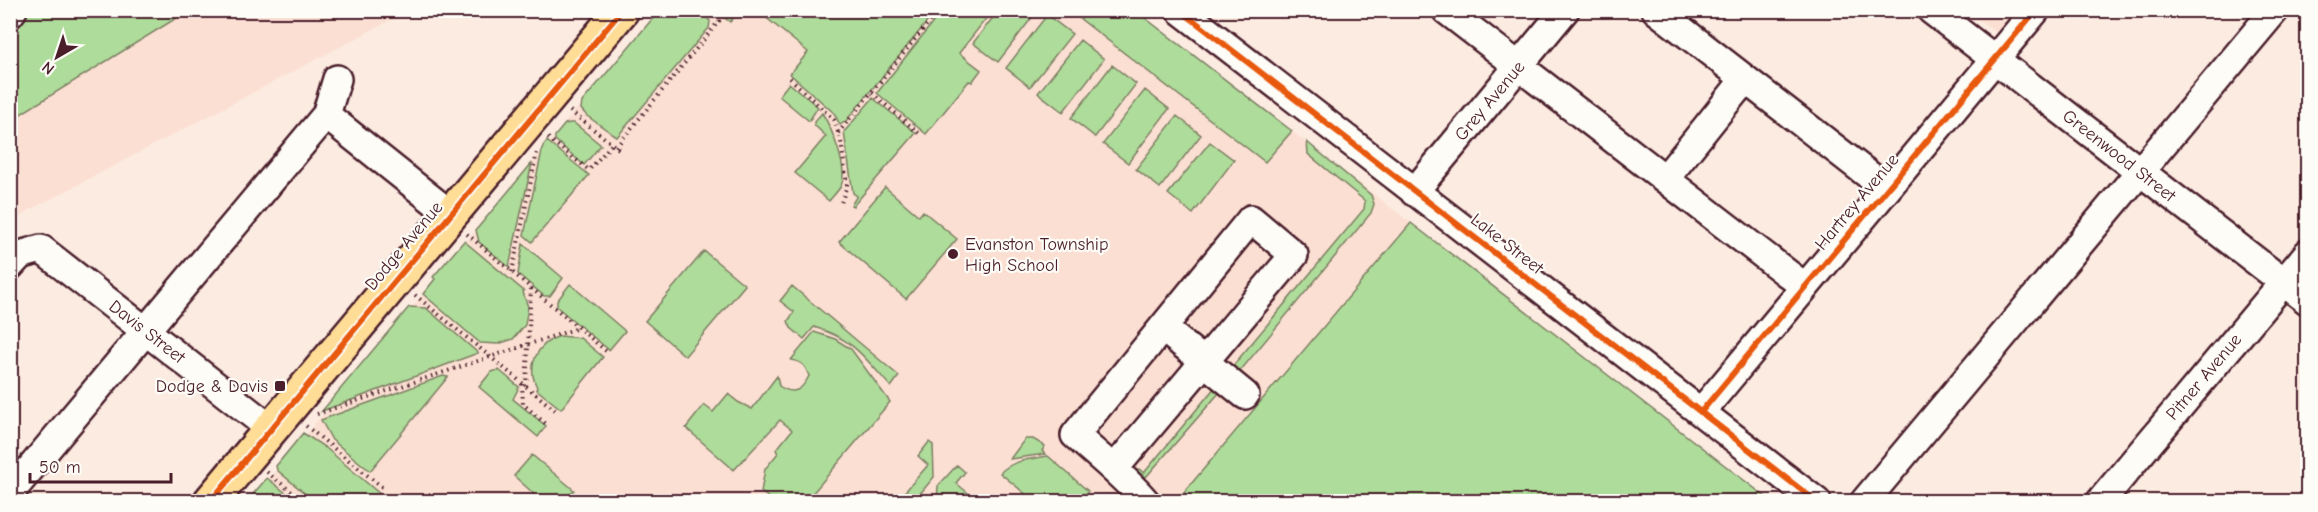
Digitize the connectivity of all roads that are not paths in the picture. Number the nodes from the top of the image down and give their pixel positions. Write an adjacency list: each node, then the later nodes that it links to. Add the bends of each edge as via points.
1 (622, 10): 18 (main road, Dodge Avenue)
2 (1180, 10): 17 (street, Lake Street)
3 (1446, 10): 10 (street)
4 (1565, 10): 10 (street, Grey Avenue)
5 (1656, 10): 12 (street)
6 (1932, 10): 9 (street, Greenwood Street)
7 (2036, 10): 9 (street, Hartrey Avenue)
8 (2275, 10): 14 (street)
9 (1995, 60): 14 (street, Greenwood Street); 16 (street, Hartrey Avenue)
10 (1518, 67): 15 (street); 17 (street, Grey Avenue)
11 (337, 78): 13 (street)
12 (1745, 79): 15 (street); 16 (street)
13 (326, 115): 18 (street); 25 (street)
14 (2140, 172): 21 (street, Greenwood Street); 35 (street)
15 (1665, 179): 22 (street)
16 (1887, 189): 22 (street, Hartrey Avenue)
17 (1414, 192): 28 (street, Lake Street)
18 (458, 224): 29 (main road, Dodge Avenue)
19 (2307, 253): 21 (street, Pitner Avenue)
20 (15, 261): 25 (street, Davis Street, via 41,249)
21 (2283, 282): 23 (street, Greenwood Street); 36 (street, Pitner Avenue)
22 (1805, 287): 28 (street, Hartrey Avenue)
23 (2307, 301)
24 (1163, 328): 26 (street); 26 (street, via 1251,219 1294,255); 30 (street, via 1075,435)
25 (145, 331): 29 (street, Davis Street); 31 (street)
26 (1204, 362): 27 (street); 30 (street)
27 (1245, 395)
28 (1701, 412): 34 (street, Lake Street)
29 (271, 429): 32 (main road, Dodge Avenue)
30 (1114, 469): 33 (street)
31 (10, 493)
32 (210, 501)
33 (1146, 501)
34 (1816, 501)
35 (1864, 501)
36 (2100, 501)

